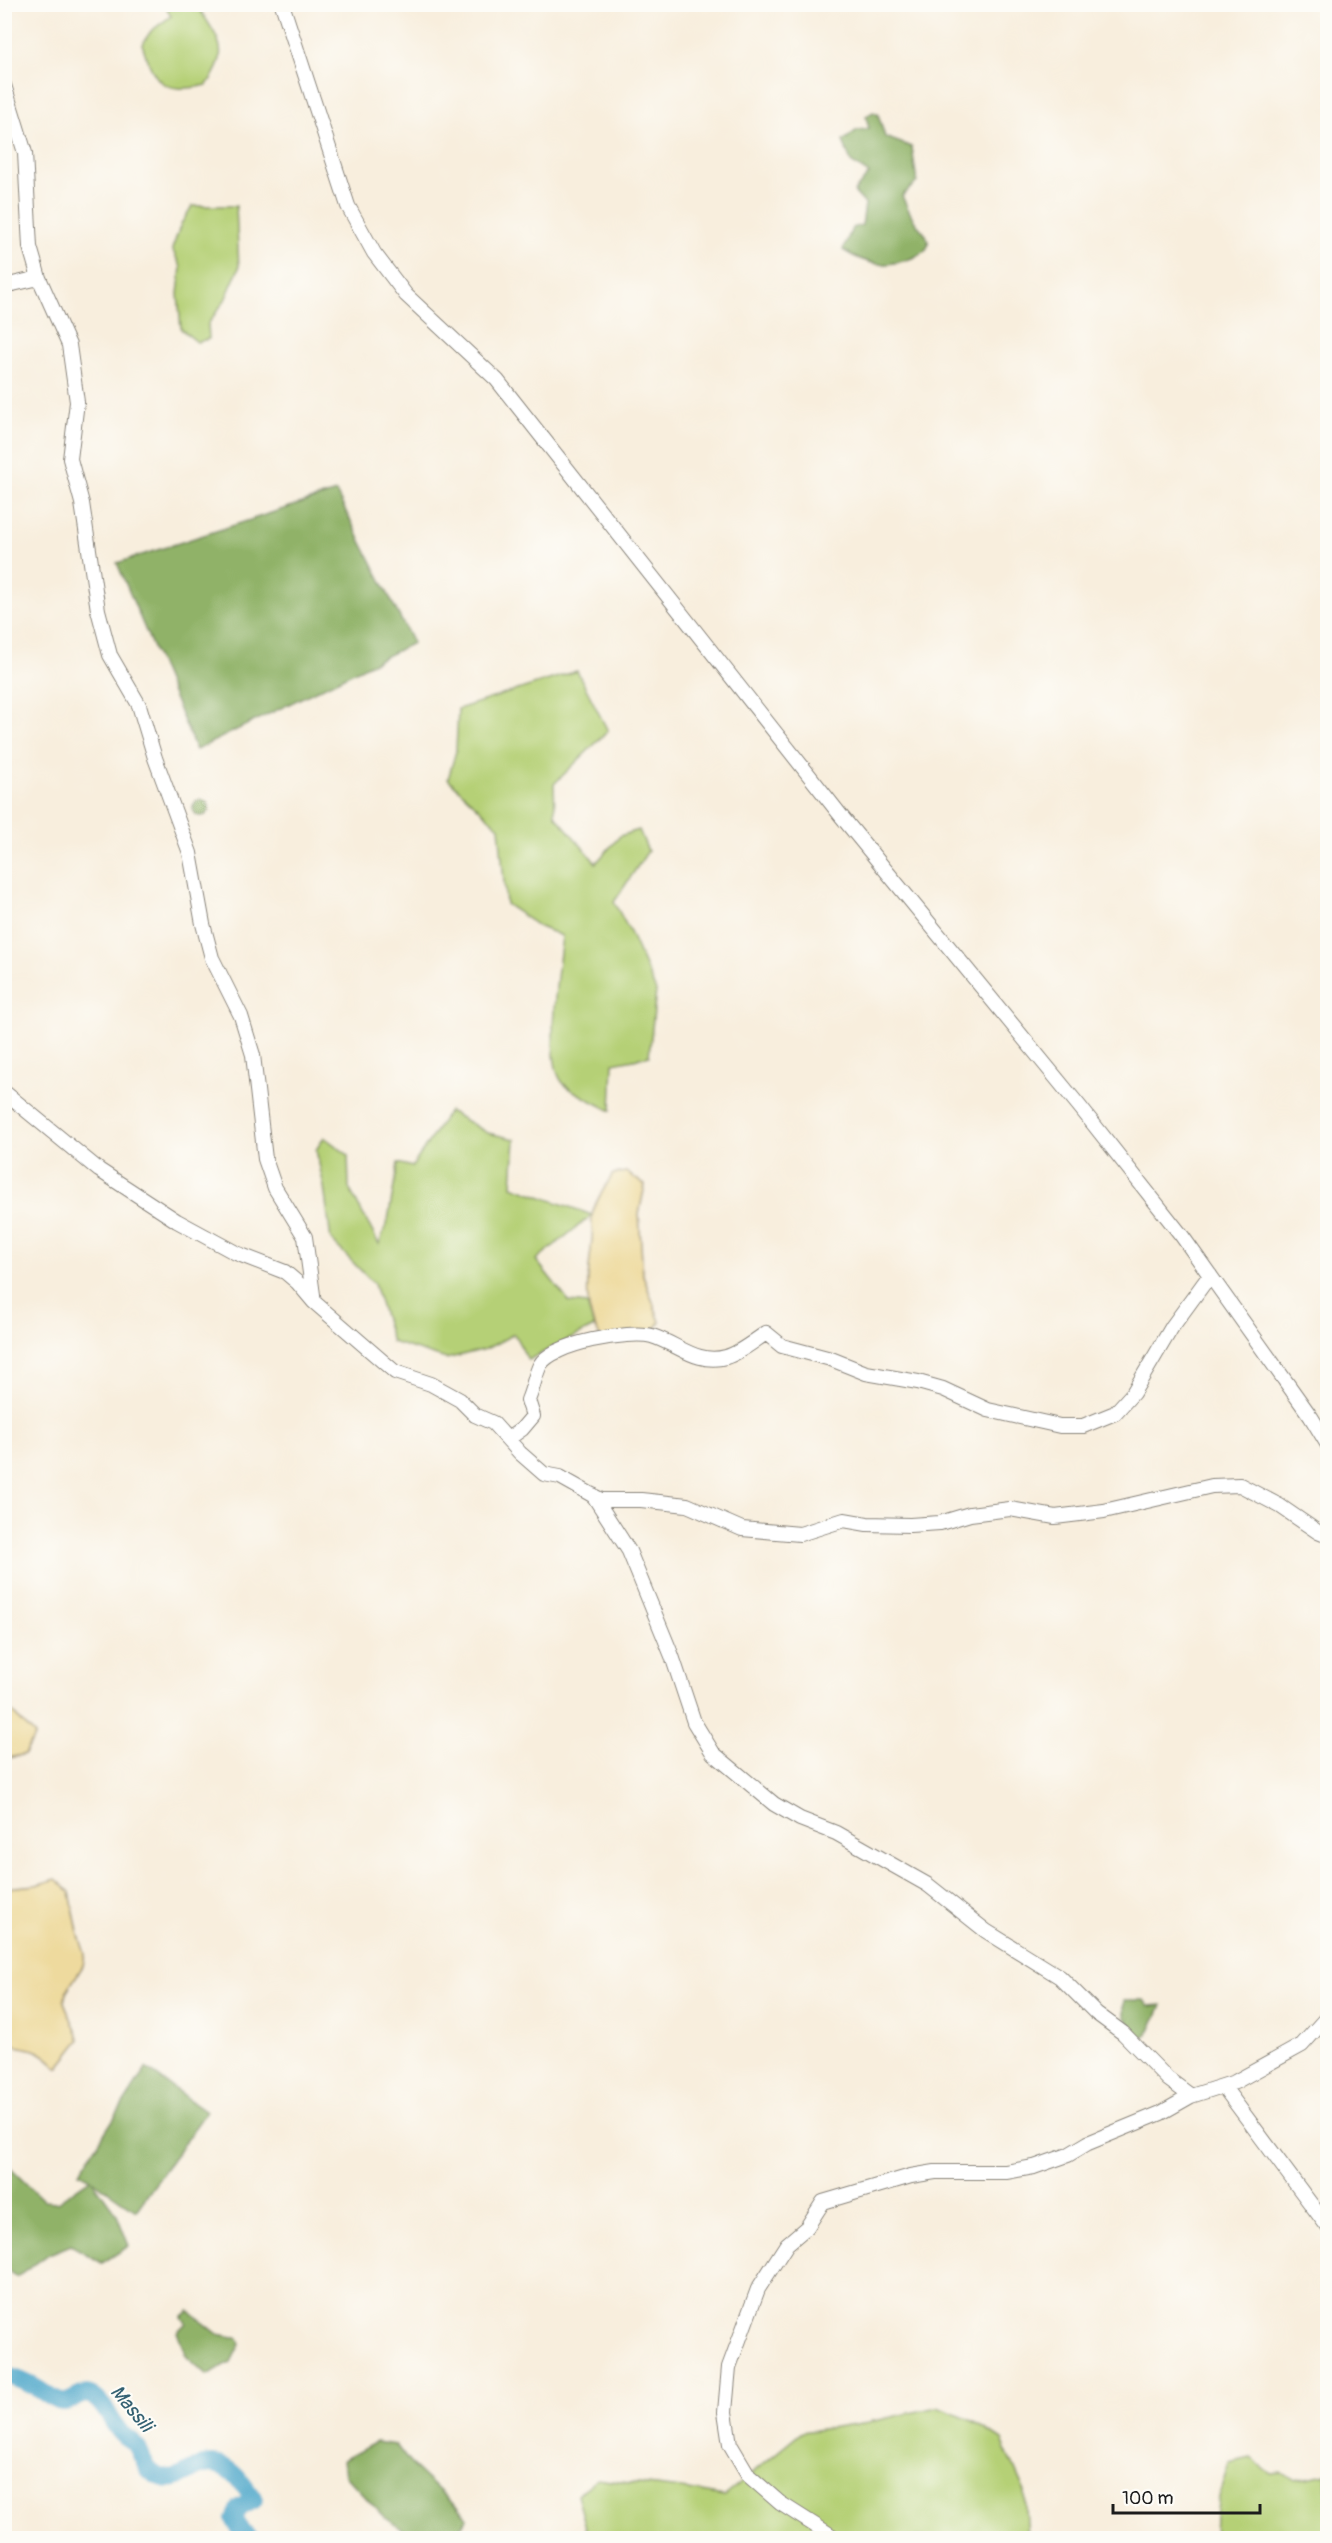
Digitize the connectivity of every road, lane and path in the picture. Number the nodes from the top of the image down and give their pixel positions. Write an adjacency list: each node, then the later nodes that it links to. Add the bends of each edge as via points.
1 (282, 4): 6 (street, via 348,206 374,253 406,295 497,381 842,818 1080,1107)
2 (4, 85): 3 (street, via 25,153 30,247)
3 (39, 278): 4 (street); 7 (street, via 69,345 77,402 70,459 110,655 139,705 190,853 212,958 241,1016 253,1055 265,1159 274,1188 305,1237)
4 (4, 286)
5 (4, 1092): 7 (street, via 99,1170 216,1243 285,1272)
6 (1210, 1275): 8 (street, via 1172,1327 1133,1393 1116,1413 1083,1426 1060,1426 988,1410 943,1389 866,1372 782,1346 766,1333 726,1357 691,1356 651,1336 588,1340 571,1346 548,1356 540,1366 528,1400 533,1416); 9 (street)
7 (314, 1302): 8 (street, via 396,1372 431,1384 460,1400)
8 (508, 1439): 10 (street, via 544,1474 560,1477)
9 (1328, 1445)
10 (592, 1495): 11 (street, via 601,1500 687,1505 742,1529 800,1534 844,1520 910,1525 1010,1509 1055,1517 1104,1511 1212,1486 1240,1485); 14 (street, via 629,1551 694,1722 713,1753 774,1804 836,1833 928,1885 986,1931 1060,1977)
11 (1328, 1536)
12 (1328, 2016): 13 (street, via 1302,2046)
13 (1223, 2086): 14 (street); 15 (street)
14 (1191, 2096): 16 (street, via 1161,2113 1034,2167 1006,2172 935,2172 823,2202 807,2227 787,2244 758,2289 729,2367 725,2412 730,2444 749,2476 780,2504)
15 (1328, 2227)
16 (835, 2538)

